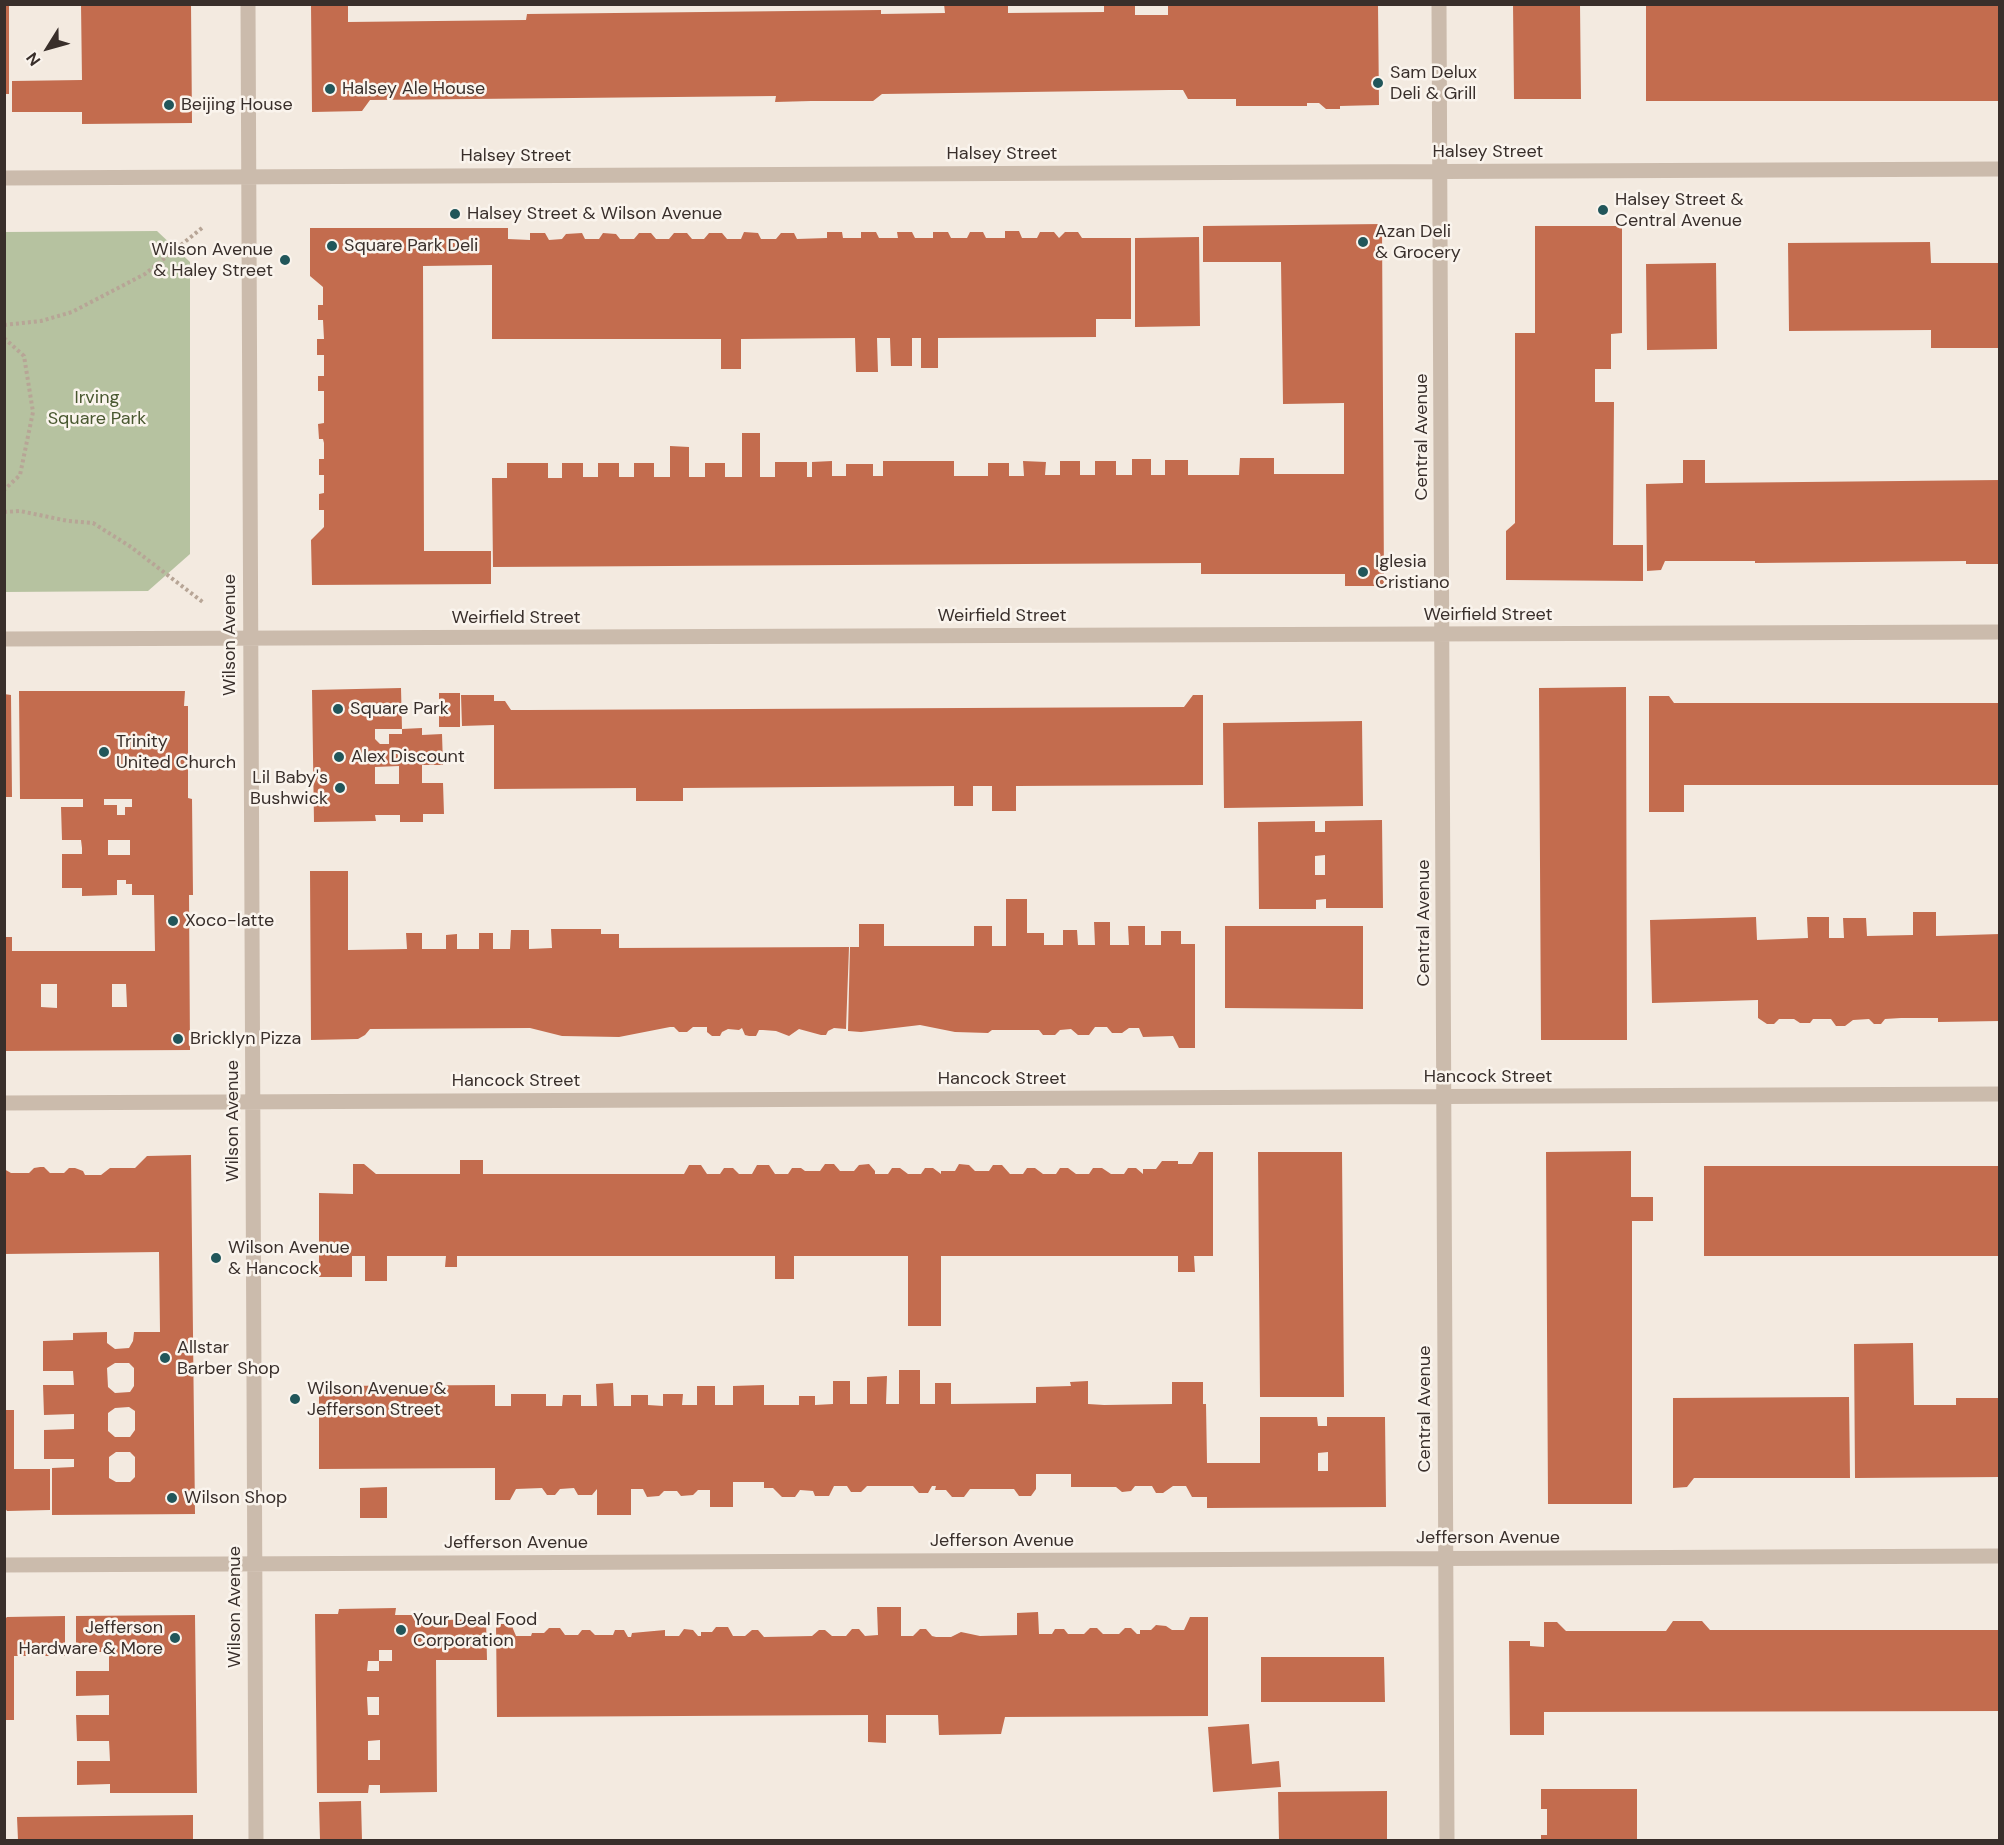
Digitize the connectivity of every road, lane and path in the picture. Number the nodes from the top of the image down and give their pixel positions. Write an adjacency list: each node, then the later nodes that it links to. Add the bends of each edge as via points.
1 (248, 4): 5 (street, Wilson Avenue)
2 (1439, 4): 4 (street, Central Avenue)
3 (2000, 169): 4 (street, Halsey Street)
4 (1440, 171): 5 (street, Halsey Street); 14 (street, Central Avenue)
5 (249, 177): 6 (street, Halsey Street); 15 (street, Wilson Avenue)
6 (4, 178)
7 (202, 228): 8 (path, via 145,274 72,312 41,321)
8 (4, 325)
9 (4, 338): 10 (path, via 24,356 33,412 20,475)
10 (4, 490)
11 (4, 512): 12 (path, via 93,523)
12 (204, 603)
13 (2000, 632): 14 (street, Weirfield Street)
14 (1442, 634): 15 (street, Weirfield Street); 18 (street, Central Avenue)
15 (250, 638): 16 (street, Weirfield Street); 19 (street, Wilson Avenue)
16 (4, 639)
17 (2000, 1094): 18 (street, Hancock Street)
18 (1444, 1096): 19 (street, Hancock Street); 22 (street, Central Avenue)
19 (253, 1102): 20 (street, Hancock Street); 23 (street, Wilson Avenue)
20 (4, 1103)
21 (2000, 1556): 22 (street, Jefferson Avenue)
22 (1445, 1558): 23 (street, Jefferson Avenue); 26 (street, Central Avenue)
23 (255, 1564): 24 (street, Jefferson Avenue); 25 (street, Wilson Avenue)
24 (4, 1565)
25 (256, 1840)
26 (1447, 1840)

